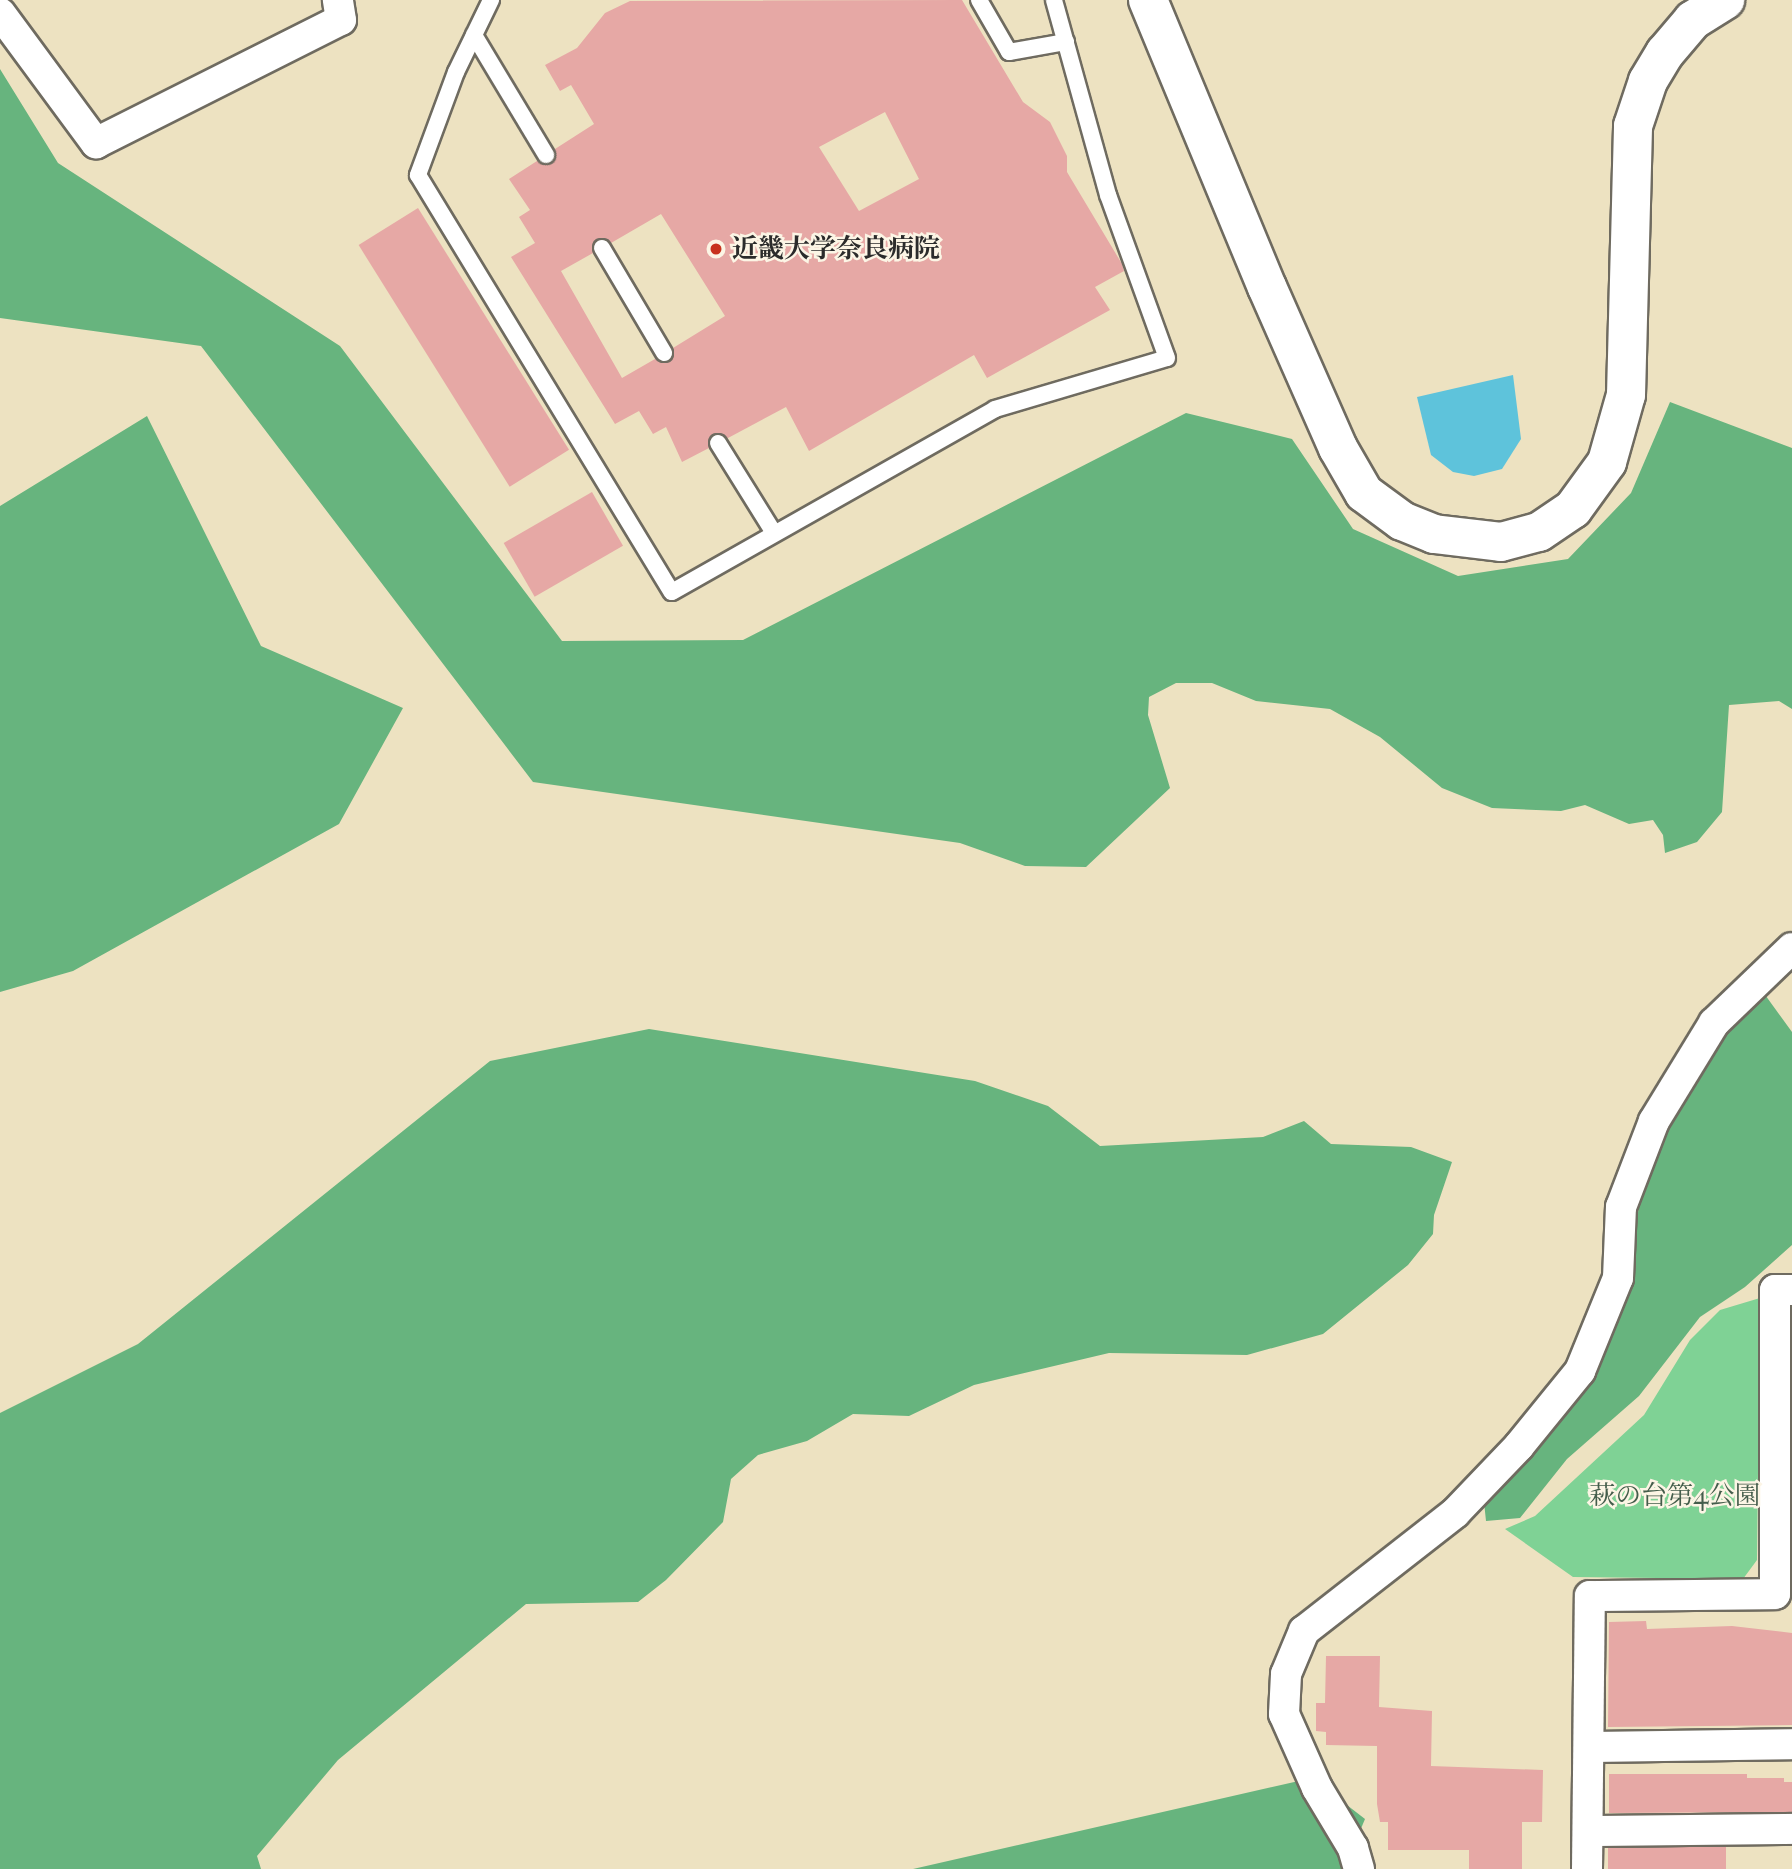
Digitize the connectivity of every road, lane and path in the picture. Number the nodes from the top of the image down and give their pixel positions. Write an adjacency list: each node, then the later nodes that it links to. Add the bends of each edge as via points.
1 (338, 0): 7 (street, via 341,20 96,143)
2 (491, 0): 8 (lane)
3 (979, 0): 9 (lane, via 1009,52)
4 (1054, 0): 9 (lane)
5 (1148, 0): 6 (street, via 1338,448 1364,493 1402,521 1434,534 1501,542 1539,532 1573,509 1607,462 1626,395 1633,127 1648,81 1665,53 1693,20)
6 (1724, 0)
7 (0, 13)
8 (474, 35): 10 (lane); 14 (lane, via 418,175 672,592)
9 (1066, 43): 14 (lane, via 1108,195 1167,358 995,409)
10 (546, 155)
11 (602, 248): 12 (lane)
12 (664, 353)
13 (718, 443): 14 (lane)
14 (774, 533)
15 (1792, 948): 23 (street, via 1714,1023 1654,1121 1621,1207 1618,1278 1580,1371 1519,1446 1455,1513 1304,1631 1286,1674 1284,1714 1317,1788 1353,1848)
16 (1792, 1290): 17 (street, via 1774,1290)
17 (1784, 1442): 18 (street)
18 (1784, 1595): 20 (street, via 1590,1596)
19 (1792, 1744): 20 (street)
20 (1589, 1746): 22 (street)
21 (1792, 1829): 22 (street)
22 (1588, 1831): 24 (street)
23 (1359, 1869)
24 (1587, 1869)

